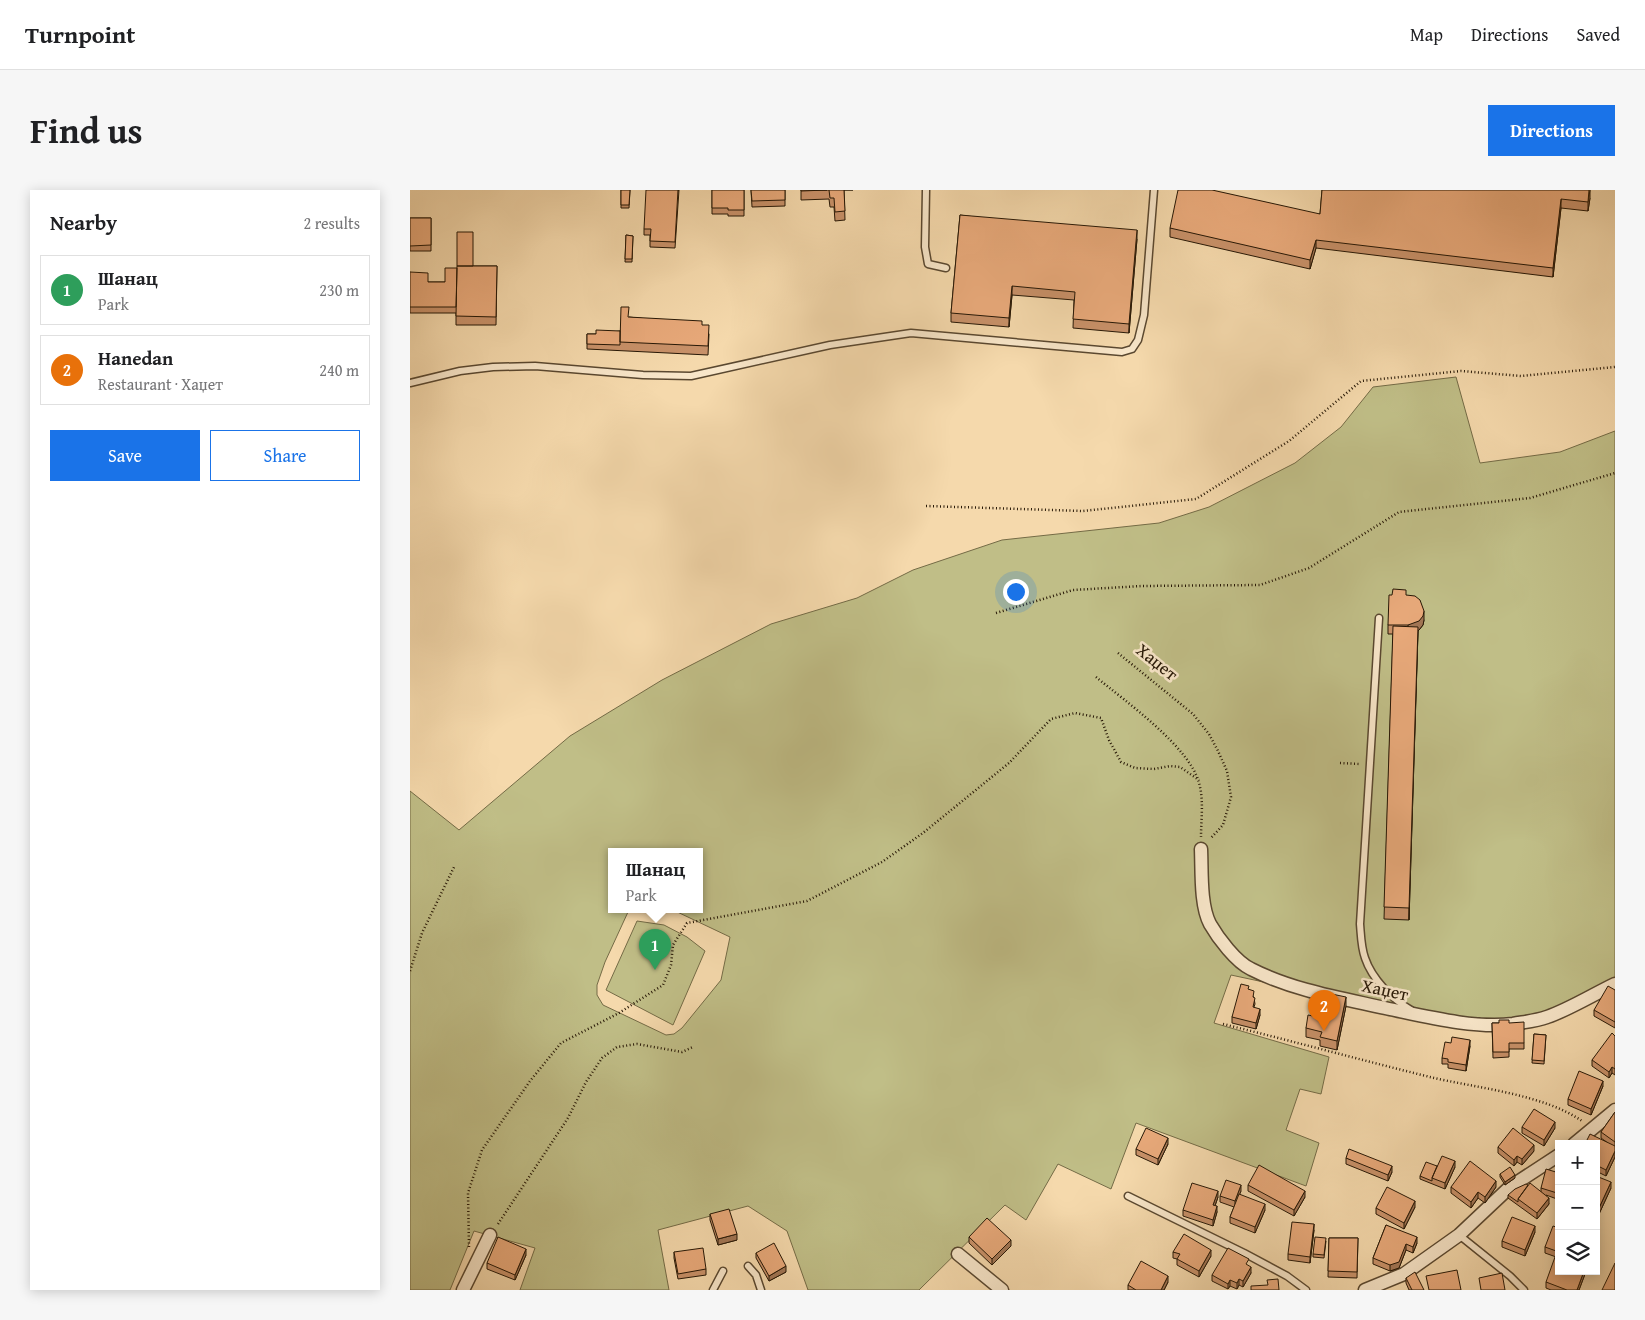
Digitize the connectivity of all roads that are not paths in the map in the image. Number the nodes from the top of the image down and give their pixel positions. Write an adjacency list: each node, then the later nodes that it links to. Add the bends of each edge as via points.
1 (926, 190): 3 (lane, via 925,247 928,264)
2 (1154, 190): 4 (lane, via 1144,316 1138,340 1132,349 1122,352 911,333 830,345 691,376 535,366 493,367)
3 (946, 268)
4 (410, 383)
5 (1379, 618): 8 (lane, via 1361,940 1365,959 1379,983)
6 (1201, 849): 8 (street, Хаџет, via 1204,905 1209,922 1224,944 1248,968 1289,985)
7 (1615, 984): 8 (street, Хаџет, via 1545,1018 1512,1024 1480,1025)
8 (1422, 1016)
9 (1615, 1110): 10 (street)
10 (1579, 1140)
11 (1555, 1157): 14 (street, via 1510,1186)
12 (1128, 1196): 22 (lane, via 1244,1253)
13 (490, 1235): 18 (street)
14 (1459, 1235): 23 (street, via 1404,1274); 24 (lane)
15 (958, 1254): 21 (street)
16 (748, 1266): 20 (lane, via 756,1275)
17 (723, 1271): 19 (lane)
18 (463, 1290)
19 (713, 1290)
20 (761, 1290)
21 (1002, 1290)
22 (1306, 1290)
23 (1367, 1290)
24 (1524, 1290)

